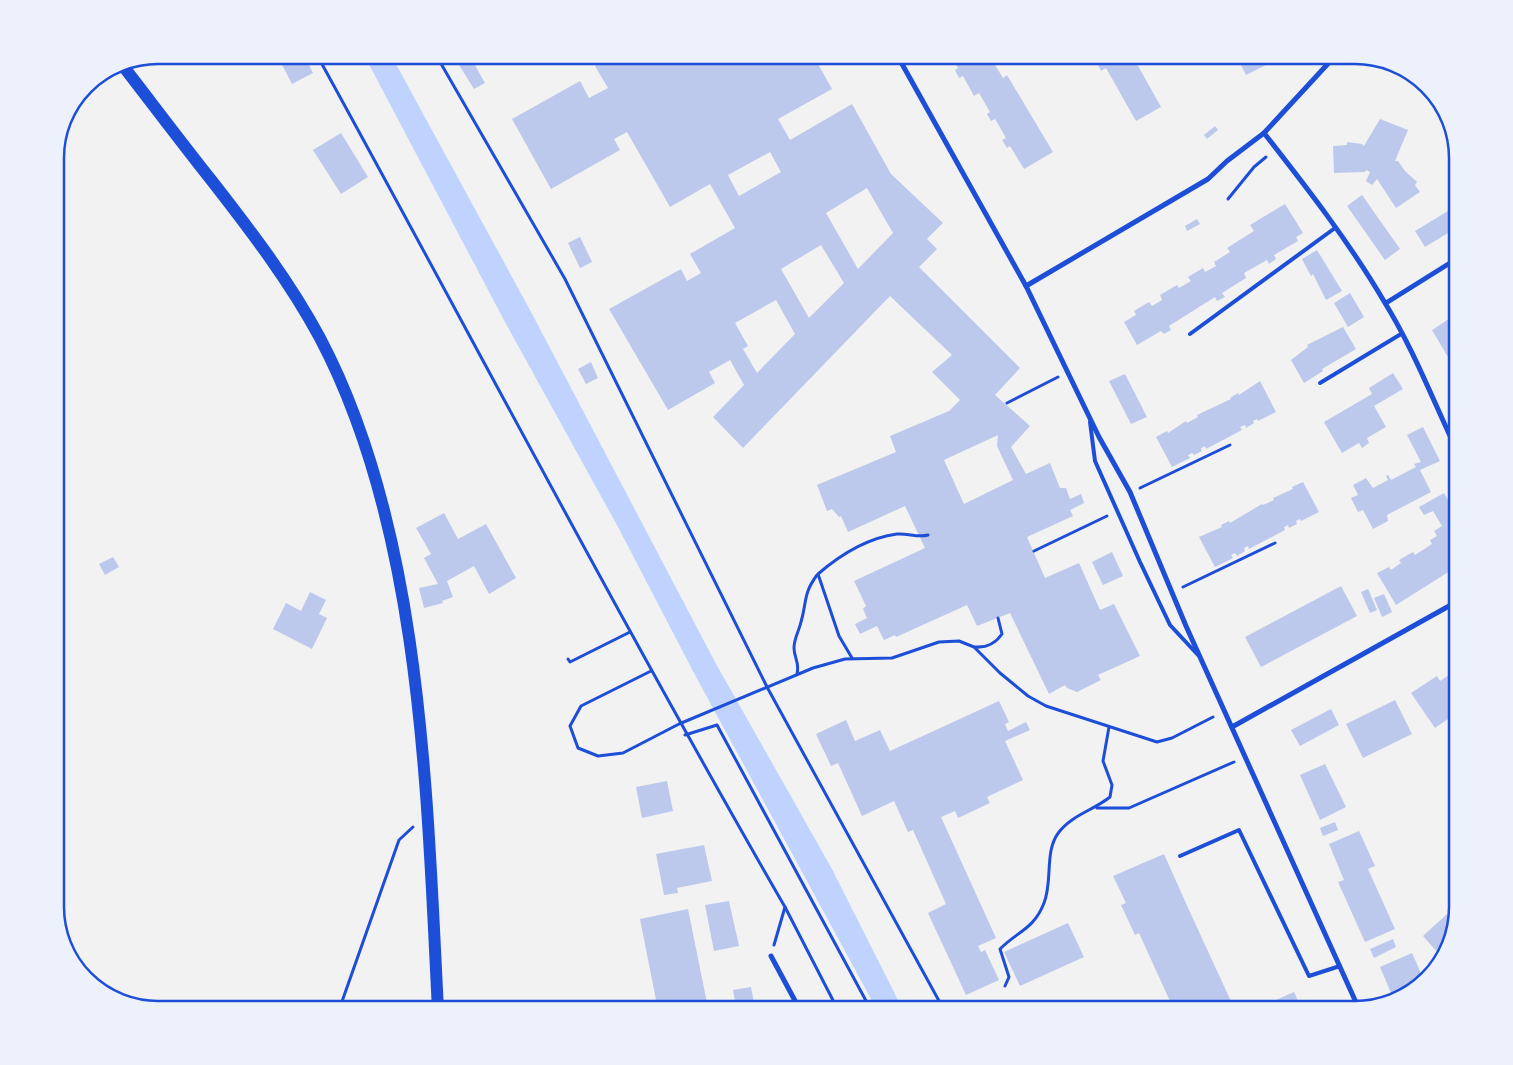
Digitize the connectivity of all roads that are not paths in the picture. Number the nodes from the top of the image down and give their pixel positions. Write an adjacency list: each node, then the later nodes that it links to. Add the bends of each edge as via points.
1 (901, 64): 7 (street)
2 (1328, 64): 4 (street)
3 (126, 69): 20 (main road, via 276,265 307,314 346,392 374,475 397,572 414,679 428,822)
4 (1264, 133): 5 (street); 7 (street, via 1197,188)
5 (1335, 228): 8 (street); 9 (lane)
6 (1449, 264): 8 (street)
7 (1026, 286): 12 (street)
8 (1386, 303): 10 (street)
9 (1190, 334)
10 (1402, 334): 11 (lane); 13 (street)
11 (1320, 383)
12 (1090, 417): 15 (street, via 1130,492); 15 (lane, via 1095,461 1140,562 1170,625)
13 (1449, 434)
14 (1449, 606): 16 (street)
15 (1199, 656): 16 (street)
16 (1232, 727): 19 (street)
17 (1180, 856): 19 (lane, via 1239,830 1308,976)
18 (771, 956): 21 (street)
19 (1340, 966): 22 (street)
20 (438, 1001)
21 (795, 1001)
22 (1355, 1001)

